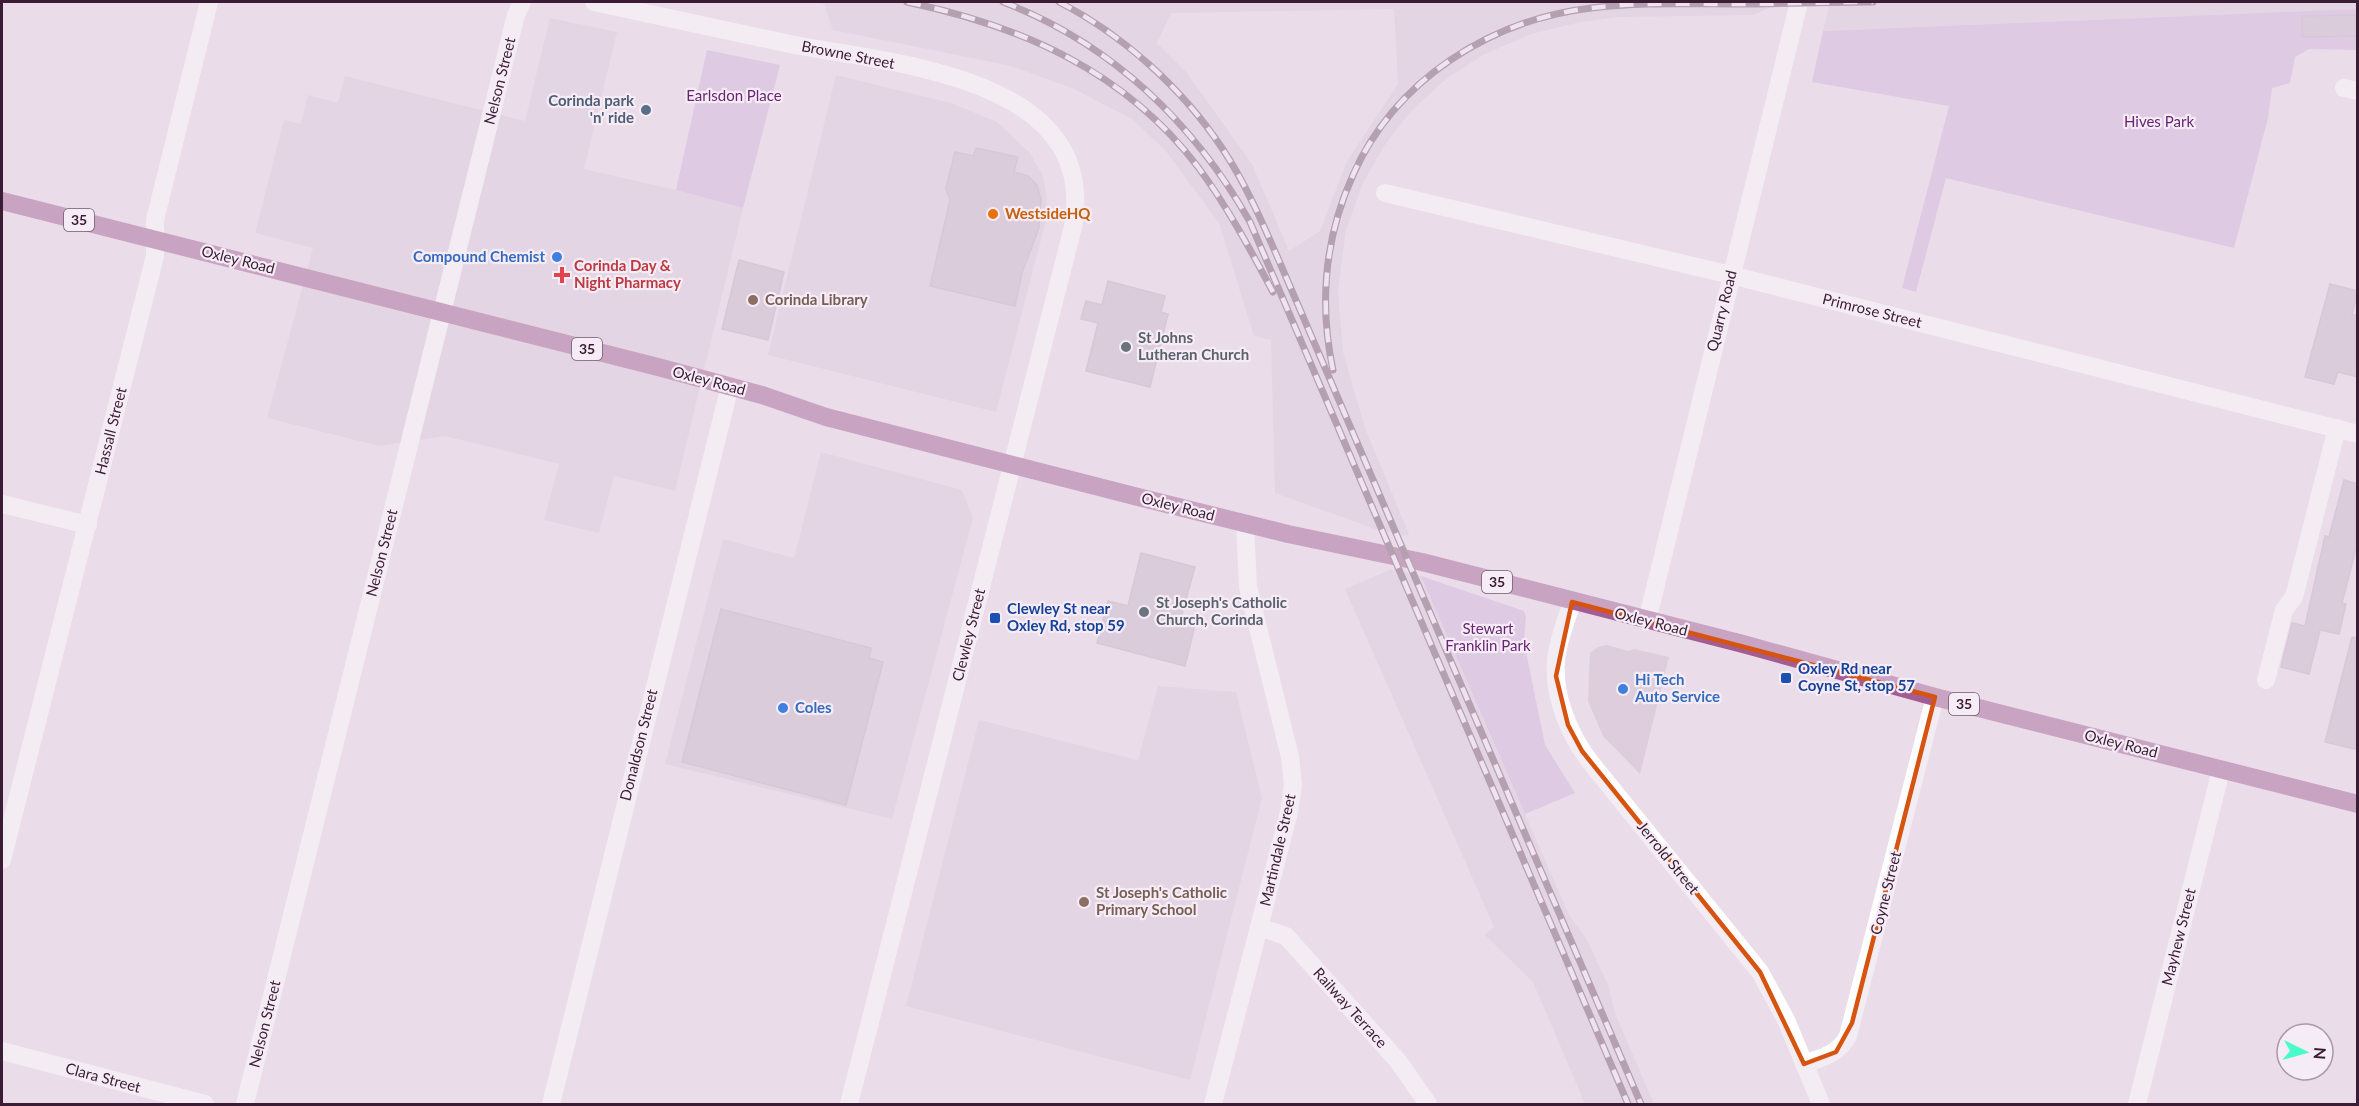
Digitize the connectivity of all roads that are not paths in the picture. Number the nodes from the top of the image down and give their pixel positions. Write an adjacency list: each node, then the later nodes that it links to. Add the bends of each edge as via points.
1 (209, 2): 8 (street, Hassall Street, via 155,220)
2 (522, 2): 10 (street, Nelson Street)
3 (594, 2): 5 (street, Browne Street, via 962,79 1011,100 1040,120 1058,142)
4 (1799, 2): 9 (street, Quarry Road)
5 (1069, 165): 14 (street, Clewley Street, via 1077,202 1073,227)
6 (1385, 193): 9 (street, Primrose Street)
7 (2, 201): 8 (main road, Oxley Road / 35)
8 (156, 239): 10 (main road, Oxley Road / 35); 17 (street, Hassall Street)
9 (1731, 275): 12 (street, Primrose Street); 19 (street, Quarry Road)
10 (443, 313): 11 (main road, Oxley Road / 35); 29 (street, Nelson Street)
11 (730, 386): 14 (main road, Oxley Road / 35, via 826,417); 30 (street, Donaldson Street)
12 (2337, 428): 13 (street, Primrose Street); 20 (street, via 2294,597 2284,610)
13 (2358, 434)
14 (1012, 465): 16 (main road, Oxley Road / 35); 31 (street, Clewley Street)
15 (2, 504): 17 (street)
16 (1245, 524): 18 (main road, Oxley Road / 35, via 1413,560); 25 (street, Martindale Street, via 1248,587 1290,757 1293,785)
17 (88, 525): 24 (street, Hassall Street)
18 (1572, 602): 19 (main road, Oxley Road / 35); 27 (street, Jerrold Street, via 1556,669 1574,739 1760,972)
19 (1647, 621): 21 (main road, Oxley Road / 35)
20 (2266, 680)
21 (1935, 697): 22 (main road, Oxley Road / 35); 27 (street, Coyne Street, via 1848,1036 1836,1052)
22 (2221, 770): 23 (main road, Oxley Road / 35); 35 (street, Mayhew Street)
23 (2358, 804)
24 (2, 860)
25 (1259, 927): 32 (street, Martindale Street); 33 (street, Railway Terrace, via 1286,936 1398,1061)
26 (2, 1052): 28 (street, Clara Street)
27 (1804, 1064): 34 (street, Jerrold Street)
28 (205, 1104)
29 (245, 1104)
30 (551, 1104)
31 (849, 1104)
32 (1213, 1104)
33 (1428, 1104)
34 (1821, 1104)
35 (2137, 1104)

